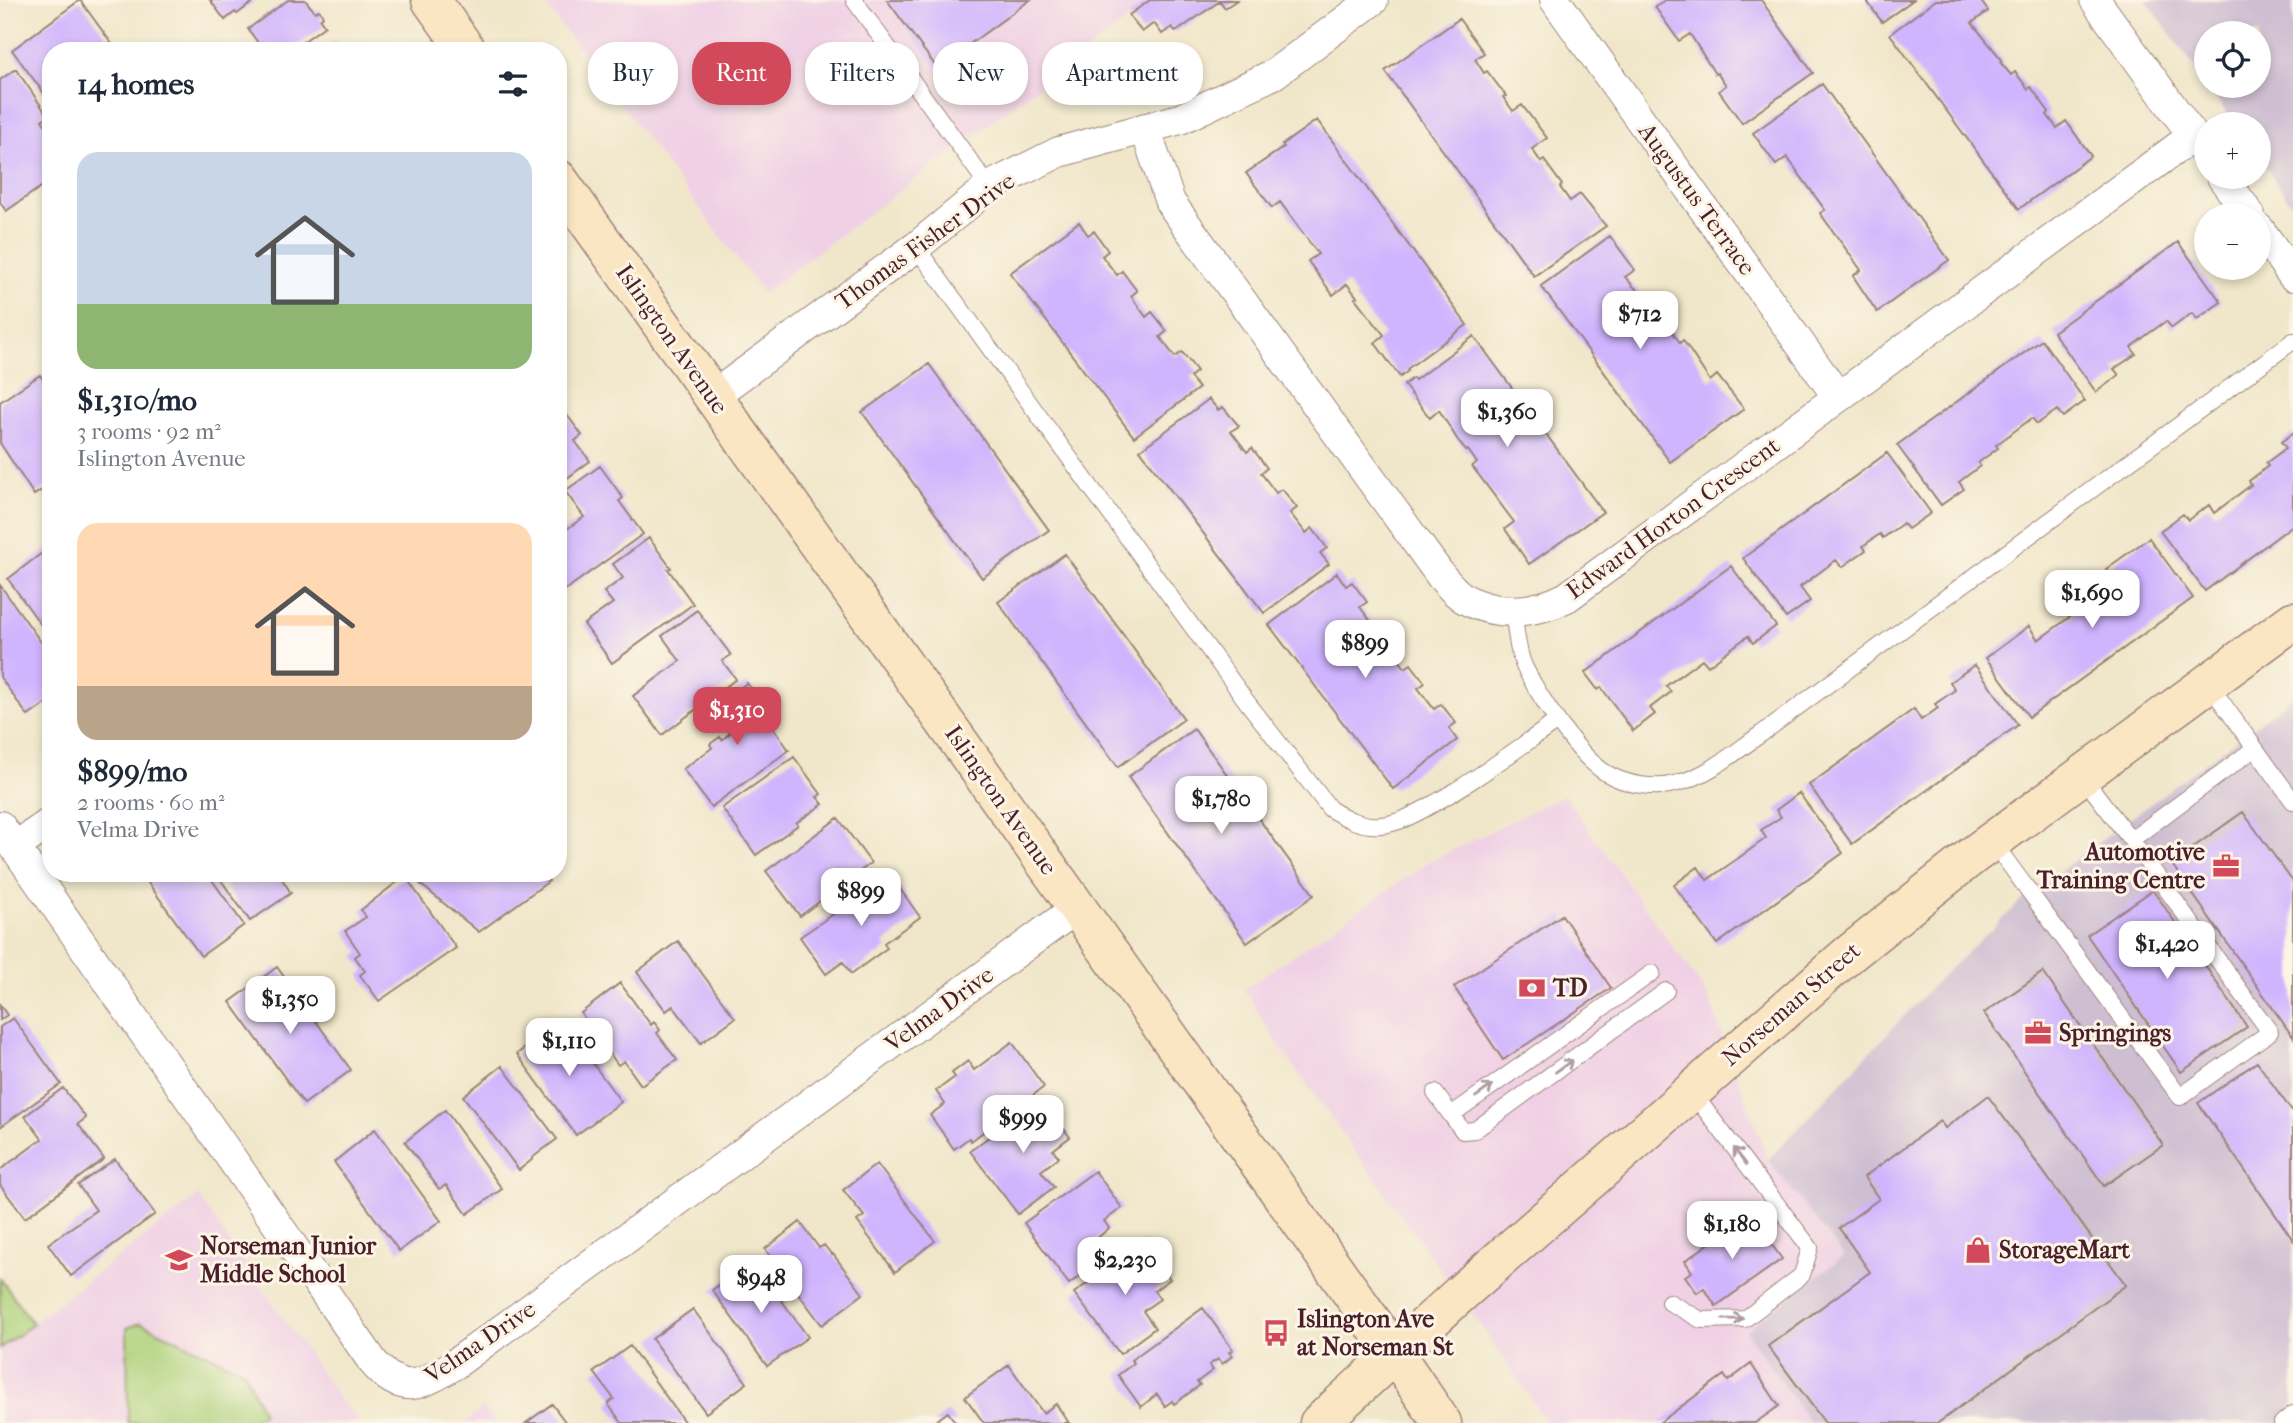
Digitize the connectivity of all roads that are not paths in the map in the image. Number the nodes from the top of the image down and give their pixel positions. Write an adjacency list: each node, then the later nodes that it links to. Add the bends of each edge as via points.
1 (431, 0): 6 (main road)
2 (854, 0): 10 (lane)
3 (1373, 0): 7 (street, Thomas Fisher Drive, via 1274,74 1180,119)
4 (1555, 0): 17 (street, Augustus Terrace)
5 (2095, 0): 8 (street)
6 (461, 42)
7 (1145, 128): 10 (street, Thomas Fisher Drive, via 1059,152); 18 (street, Edward Horton Crescent, via 1170,202 1441,576 1463,598 1487,608)
8 (2194, 138)
9 (2194, 150): 17 (street, Edward Horton Crescent)
10 (989, 187): 13 (street, Thomas Fisher Drive)
11 (567, 192): 16 (main road, Islington Avenue)
12 (2271, 246): 14 (street)
13 (916, 247): 16 (street, Thomas Fisher Drive); 21 (lane, via 1330,809 1363,824 1403,820 1456,792)
14 (2293, 276)
15 (2293, 341): 21 (lane, via 1699,776 1676,784 1629,783 1594,764)
16 (713, 396): 29 (main road, Islington Avenue)
17 (1838, 397): 18 (street, Edward Horton Crescent, via 1567,597)
18 (1513, 611): 21 (lane, via 1524,667)
19 (2293, 621): 20 (main road, Norseman Street)
20 (2208, 683): 22 (lane); 23 (main road, Norseman Street)
21 (1557, 721)
22 (2255, 748): 24 (lane); 27 (lane)
23 (2082, 776): 27 (lane); 28 (main road, Norseman Street)
24 (2293, 801)
25 (42, 825): 26 (street)
26 (8, 837): 29 (street, Velma Drive, via 373,1362 394,1381 406,1385 420,1384 455,1364)
27 (2131, 840): 28 (lane, via 2270,1032 2180,1097)
28 (1992, 841): 32 (main road, Norseman Street, via 1848,955)
29 (1078, 907): 36 (main road, Islington Avenue)
30 (1652, 973): 34 (lane, one-way to 30)
31 (1666, 991): 34 (lane, one-way to 31, via 1463,1131 1475,1130)
32 (1691, 1091): 35 (lane, one-way to 32, via 1701,1320 1745,1319 1802,1275 1810,1248); 36 (main road, Norseman Street)
33 (1435, 1093): 34 (lane)
34 (1451, 1115)
35 (1669, 1302)
36 (1395, 1354): 38 (main road, Norseman Street); 39 (main road, Islington Avenue)
37 (2293, 1415): 40 (lane)
38 (1319, 1423)
39 (1442, 1423)
40 (2282, 1423)

